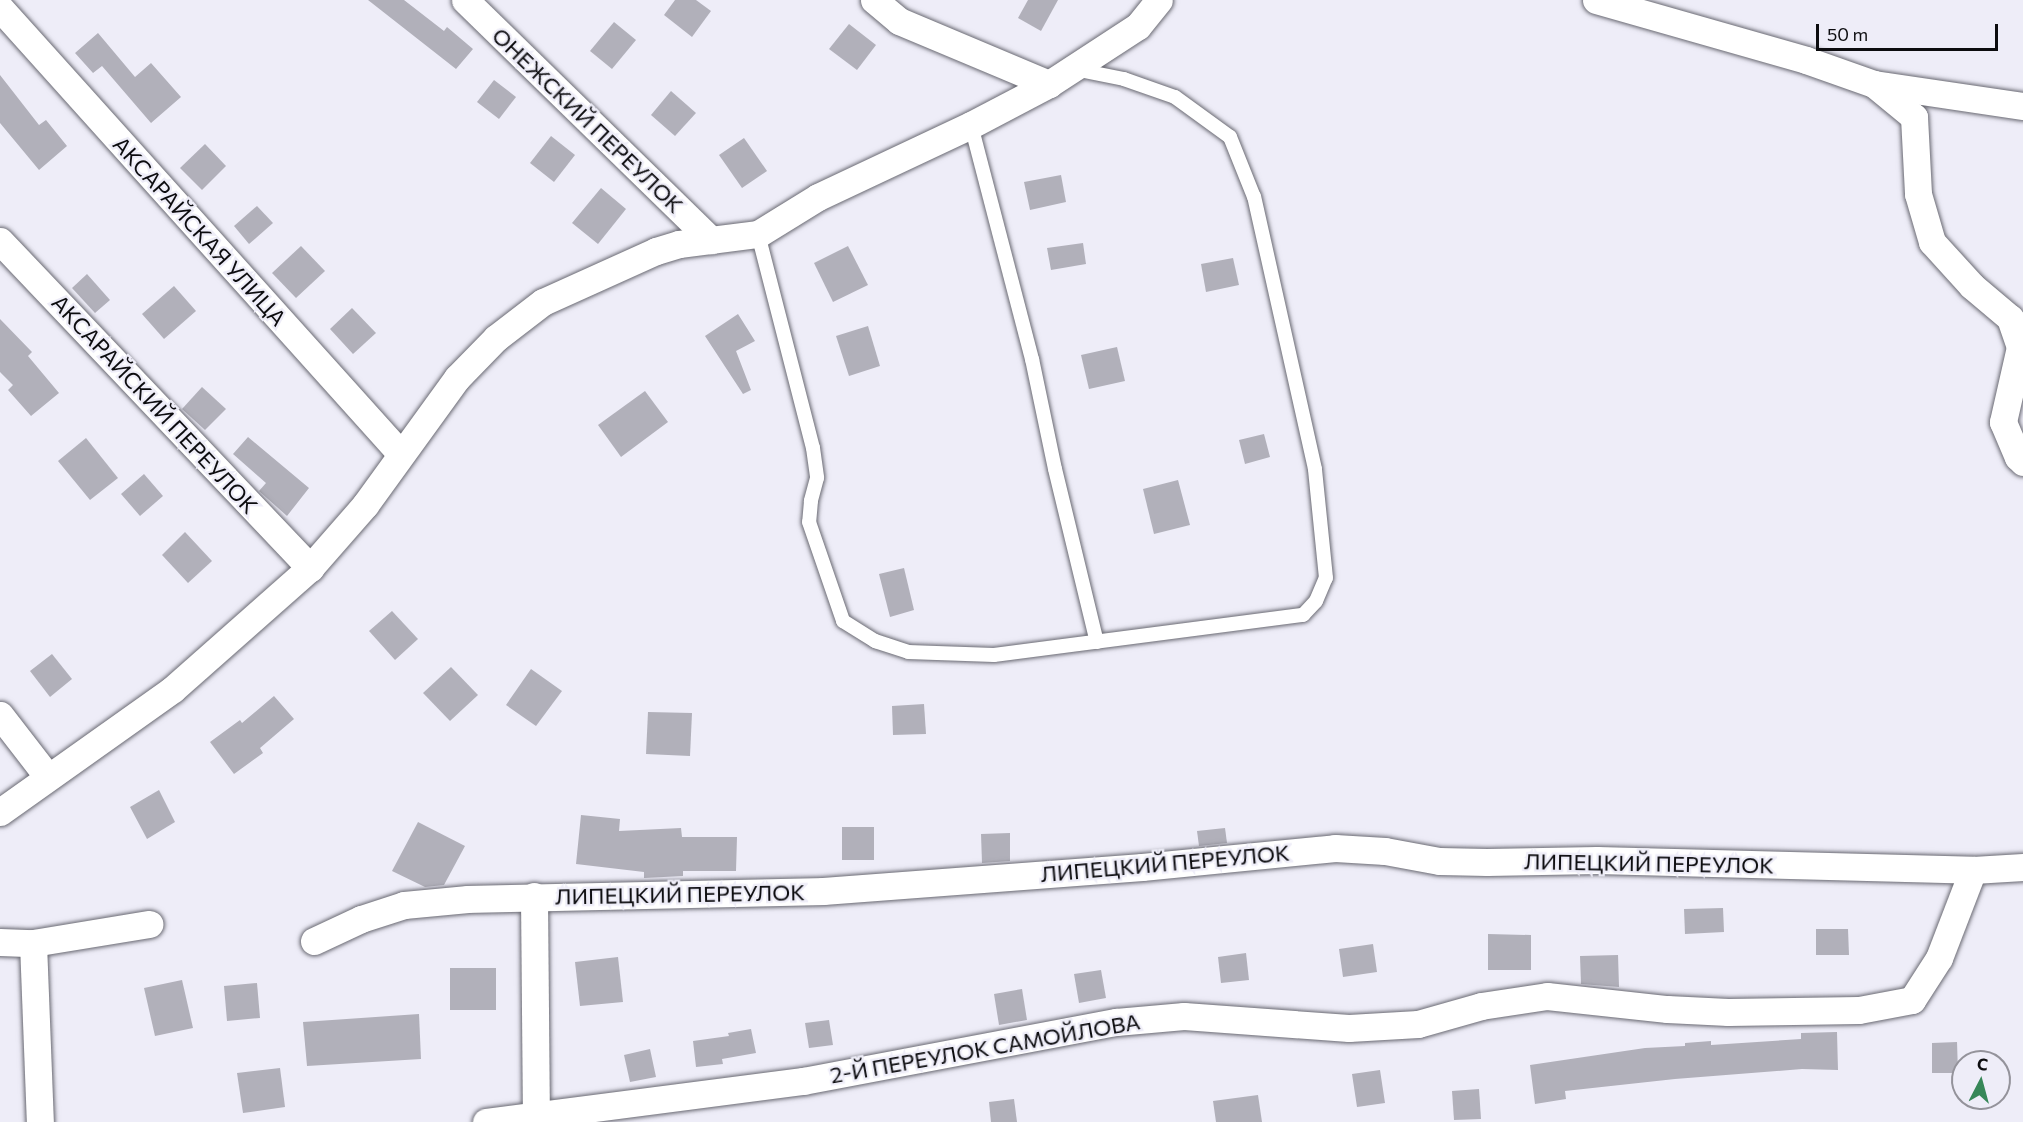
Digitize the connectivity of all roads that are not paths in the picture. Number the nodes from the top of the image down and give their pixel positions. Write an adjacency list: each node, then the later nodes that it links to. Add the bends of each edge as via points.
1 (465, 0): 12 (street, ОНЕЖСКИЙ ПЕРЕУЛОК)
2 (874, 0): 7 (street, via 899,21)
3 (1159, 0): 6 (street, via 1137,26)
4 (1596, 0): 8 (street, via 1806,60)
5 (0, 8): 14 (street, АКСАРАЙСКАЯ УЛИЦА)
6 (1072, 68): 7 (street); 17 (lane, via 1124,79 1175,97 1230,137 1254,197 1315,469 1326,578 1316,601 1303,615)
7 (1049, 84): 10 (street)
8 (1874, 84): 9 (street); 15 (street, via 1914,117 1918,194 1932,242 1972,286 2010,318 2020,347 2003,422)
9 (2023, 106)
10 (971, 125): 11 (street, via 818,197); 17 (lane, via 1032,359)
11 (758, 234): 12 (street); 17 (lane, via 813,448 817,478 809,522 843,621 874,641 908,652 993,655)
12 (711, 240): 14 (street, via 656,251 543,302 496,338 457,378)
13 (0, 241): 16 (street, АКСАРАЙСКИЙ ПЕРЕУЛОК)
14 (400, 453): 16 (street, via 364,505)
15 (2023, 462)
16 (310, 568): 19 (street, via 173,689)
17 (1097, 642)
18 (0, 716): 19 (street)
19 (48, 777): 20 (street)
20 (0, 812)
21 (2023, 867): 22 (street, ЛИПЕЦКИЙ ПЕРЕУЛОК)
22 (1973, 870): 23 (street, ЛИПЕЦКИЙ ПЕРЕУЛОК, via 1598,860 1439,861 1385,851 1335,848 823,891); 28 (street, 2-Й ПЕРЕУЛОК САМОЙЛОВА, via 1940,958 1912,1000 1859,1010 1718,1012 1547,996 1481,1006 1418,1024 1349,1028 1184,1017 1116,1022)
23 (534, 896): 25 (street, ЛИПЕЦКИЙ ПЕРЕУЛОК, via 404,905); 29 (street)
24 (149, 924): 27 (street)
25 (314, 941)
26 (0, 942): 27 (street)
27 (33, 943): 30 (street)
28 (617, 1113): 29 (street, 2-Й ПЕРЕУЛОК САМОЙЛОВА)
29 (536, 1114): 31 (street, 2-Й ПЕРЕУЛОК САМОЙЛОВА)
30 (40, 1122)
31 (486, 1122)

